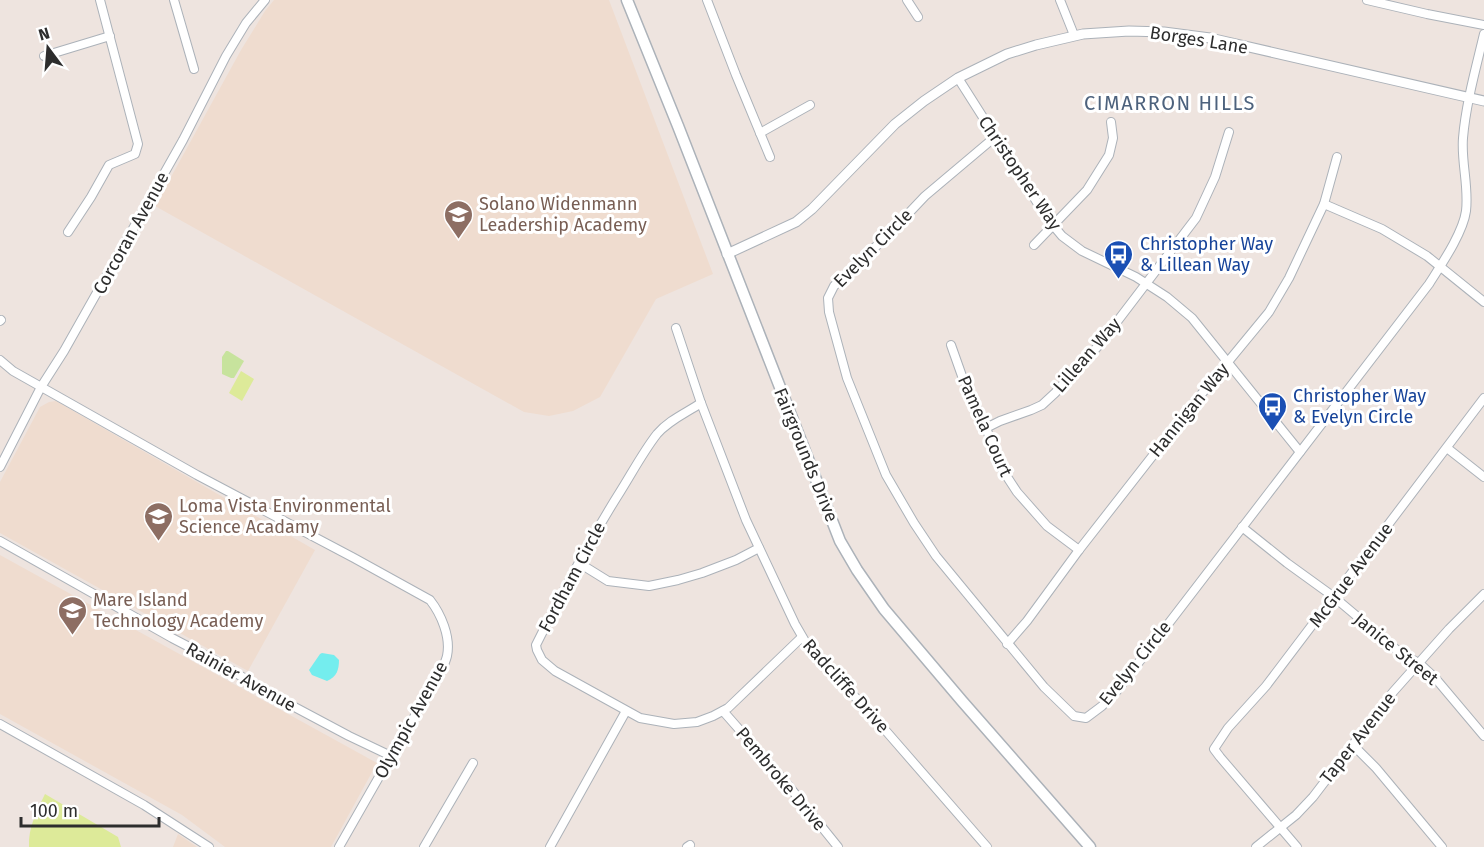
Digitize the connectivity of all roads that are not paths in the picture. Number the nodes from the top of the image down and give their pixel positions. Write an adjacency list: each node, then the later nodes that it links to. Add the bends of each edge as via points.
1 (100, 0): 13 (street)
2 (174, 0): 15 (street)
3 (265, 0): 38 (street, Corcoran Avenue, via 226,56 183,140)
4 (627, 0): 30 (main road, Fairgrounds Drive)
5 (708, 0): 22 (street)
6 (907, 0): 9 (street)
7 (1060, 0): 12 (street)
8 (1367, 0): 10 (street)
9 (918, 17)
10 (1484, 24)
11 (1484, 34): 17 (street, Evelyn Circle)
12 (1074, 35): 16 (street, Borges Lane, via 1007,54); 17 (street, Borges Lane, via 1129,31 1210,38)
13 (110, 36): 14 (street); 28 (street, via 138,144 135,154 109,165)
14 (44, 56)
15 (194, 69)
16 (958, 78): 23 (street, Christopher Way); 30 (street, Borges Lane, via 895,124 796,222)
17 (1469, 97): 18 (street, Borges Lane); 31 (street, Evelyn Circle, via 1462,160 1466,211)
18 (1484, 101)
19 (810, 105): 22 (street)
20 (1111, 122): 27 (street, via 1109,155 1087,190)
21 (1229, 132): 32 (street, Lillean Way, via 1215,177 1196,218)
22 (760, 133): 24 (street)
23 (995, 137): 27 (street, Christopher Way); 54 (street, Evelyn Circle, via 925,196 834,286 828,298 847,378 886,475 936,556)
24 (770, 157)
25 (1337, 157): 26 (street, Hannigan Way)
26 (1324, 204): 31 (street, via 1382,228); 37 (street, Hannigan Way, via 1269,312)
27 (1052, 225): 29 (street); 32 (street, Christopher Way, via 1082,251)
28 (68, 232)
29 (1034, 245)
30 (727, 254): 70 (main road, Fairgrounds Drive, via 825,506 857,570 884,609)
31 (1440, 266): 33 (street); 43 (street, Evelyn Circle)
32 (1146, 284): 37 (street, Christopher Way, via 1192,318); 41 (street, Lillean Way, via 1056,393 1042,405)
33 (1484, 302)
34 (676, 328): 40 (street, Radcliffe Drive)
35 (951, 345): 41 (street, Pamela Court)
36 (0, 360): 38 (street, Olympic Avenue)
37 (1228, 361): 43 (street, Christopher Way); 49 (street, Hannigan Way)
38 (41, 387): 44 (street, Corcoran Avenue); 61 (street, Olympic Avenue, via 430,600 443,623 447,655)
39 (1484, 398): 42 (street, McGrue Avenue)
40 (701, 403): 48 (street, Radcliffe Drive); 50 (street, Fordham Circle, via 657,434)
41 (986, 428): 49 (street, Pamela Court, via 1002,470 1017,492 1047,526)
42 (1447, 448): 45 (street); 52 (street, McGrue Avenue)
43 (1300, 452): 46 (street, Evelyn Circle)
44 (0, 467)
45 (1484, 477)
46 (1242, 527): 52 (street, Janice Street); 54 (street, Evelyn Circle, via 1116,692 1086,717 1074,716)
47 (0, 541): 61 (street, Rainier Avenue, via 272,694)
48 (759, 548): 50 (street, via 702,573 649,586 608,581); 53 (street, Radcliffe Drive)
49 (1079, 550): 54 (street, Hannigan Way)
50 (579, 563): 56 (street, Fordham Circle, via 536,645 537,650 555,671)
51 (1484, 594): 55 (street, Taper Avenue)
52 (1334, 597): 55 (street, Janice Street, via 1403,655); 63 (street, McGrue Avenue, via 1214,749)
53 (802, 637): 57 (street, Fordham Circle); 69 (street, Radcliffe Drive)
54 (1007, 644)
55 (1419, 663): 59 (street, Janice Street); 60 (street, Taper Avenue)
56 (626, 711): 57 (street, Fordham Circle, via 640,718 674,724 697,722); 67 (street)
57 (723, 711): 68 (street, Pembroke Drive)
58 (0, 724): 64 (street, via 144,805)
59 (1484, 736)
60 (1353, 745): 63 (street, Taper Avenue, via 1313,797); 73 (street)
61 (391, 756): 65 (street, Olympic Avenue)
62 (473, 763): 66 (street)
63 (1280, 827): 71 (street, Taper Avenue); 72 (street)
64 (209, 847)
65 (339, 847)
66 (424, 847)
67 (551, 847)
68 (838, 847)
69 (987, 847)
70 (1090, 847)
71 (1256, 847)
72 (1297, 847)
73 (1442, 847)

